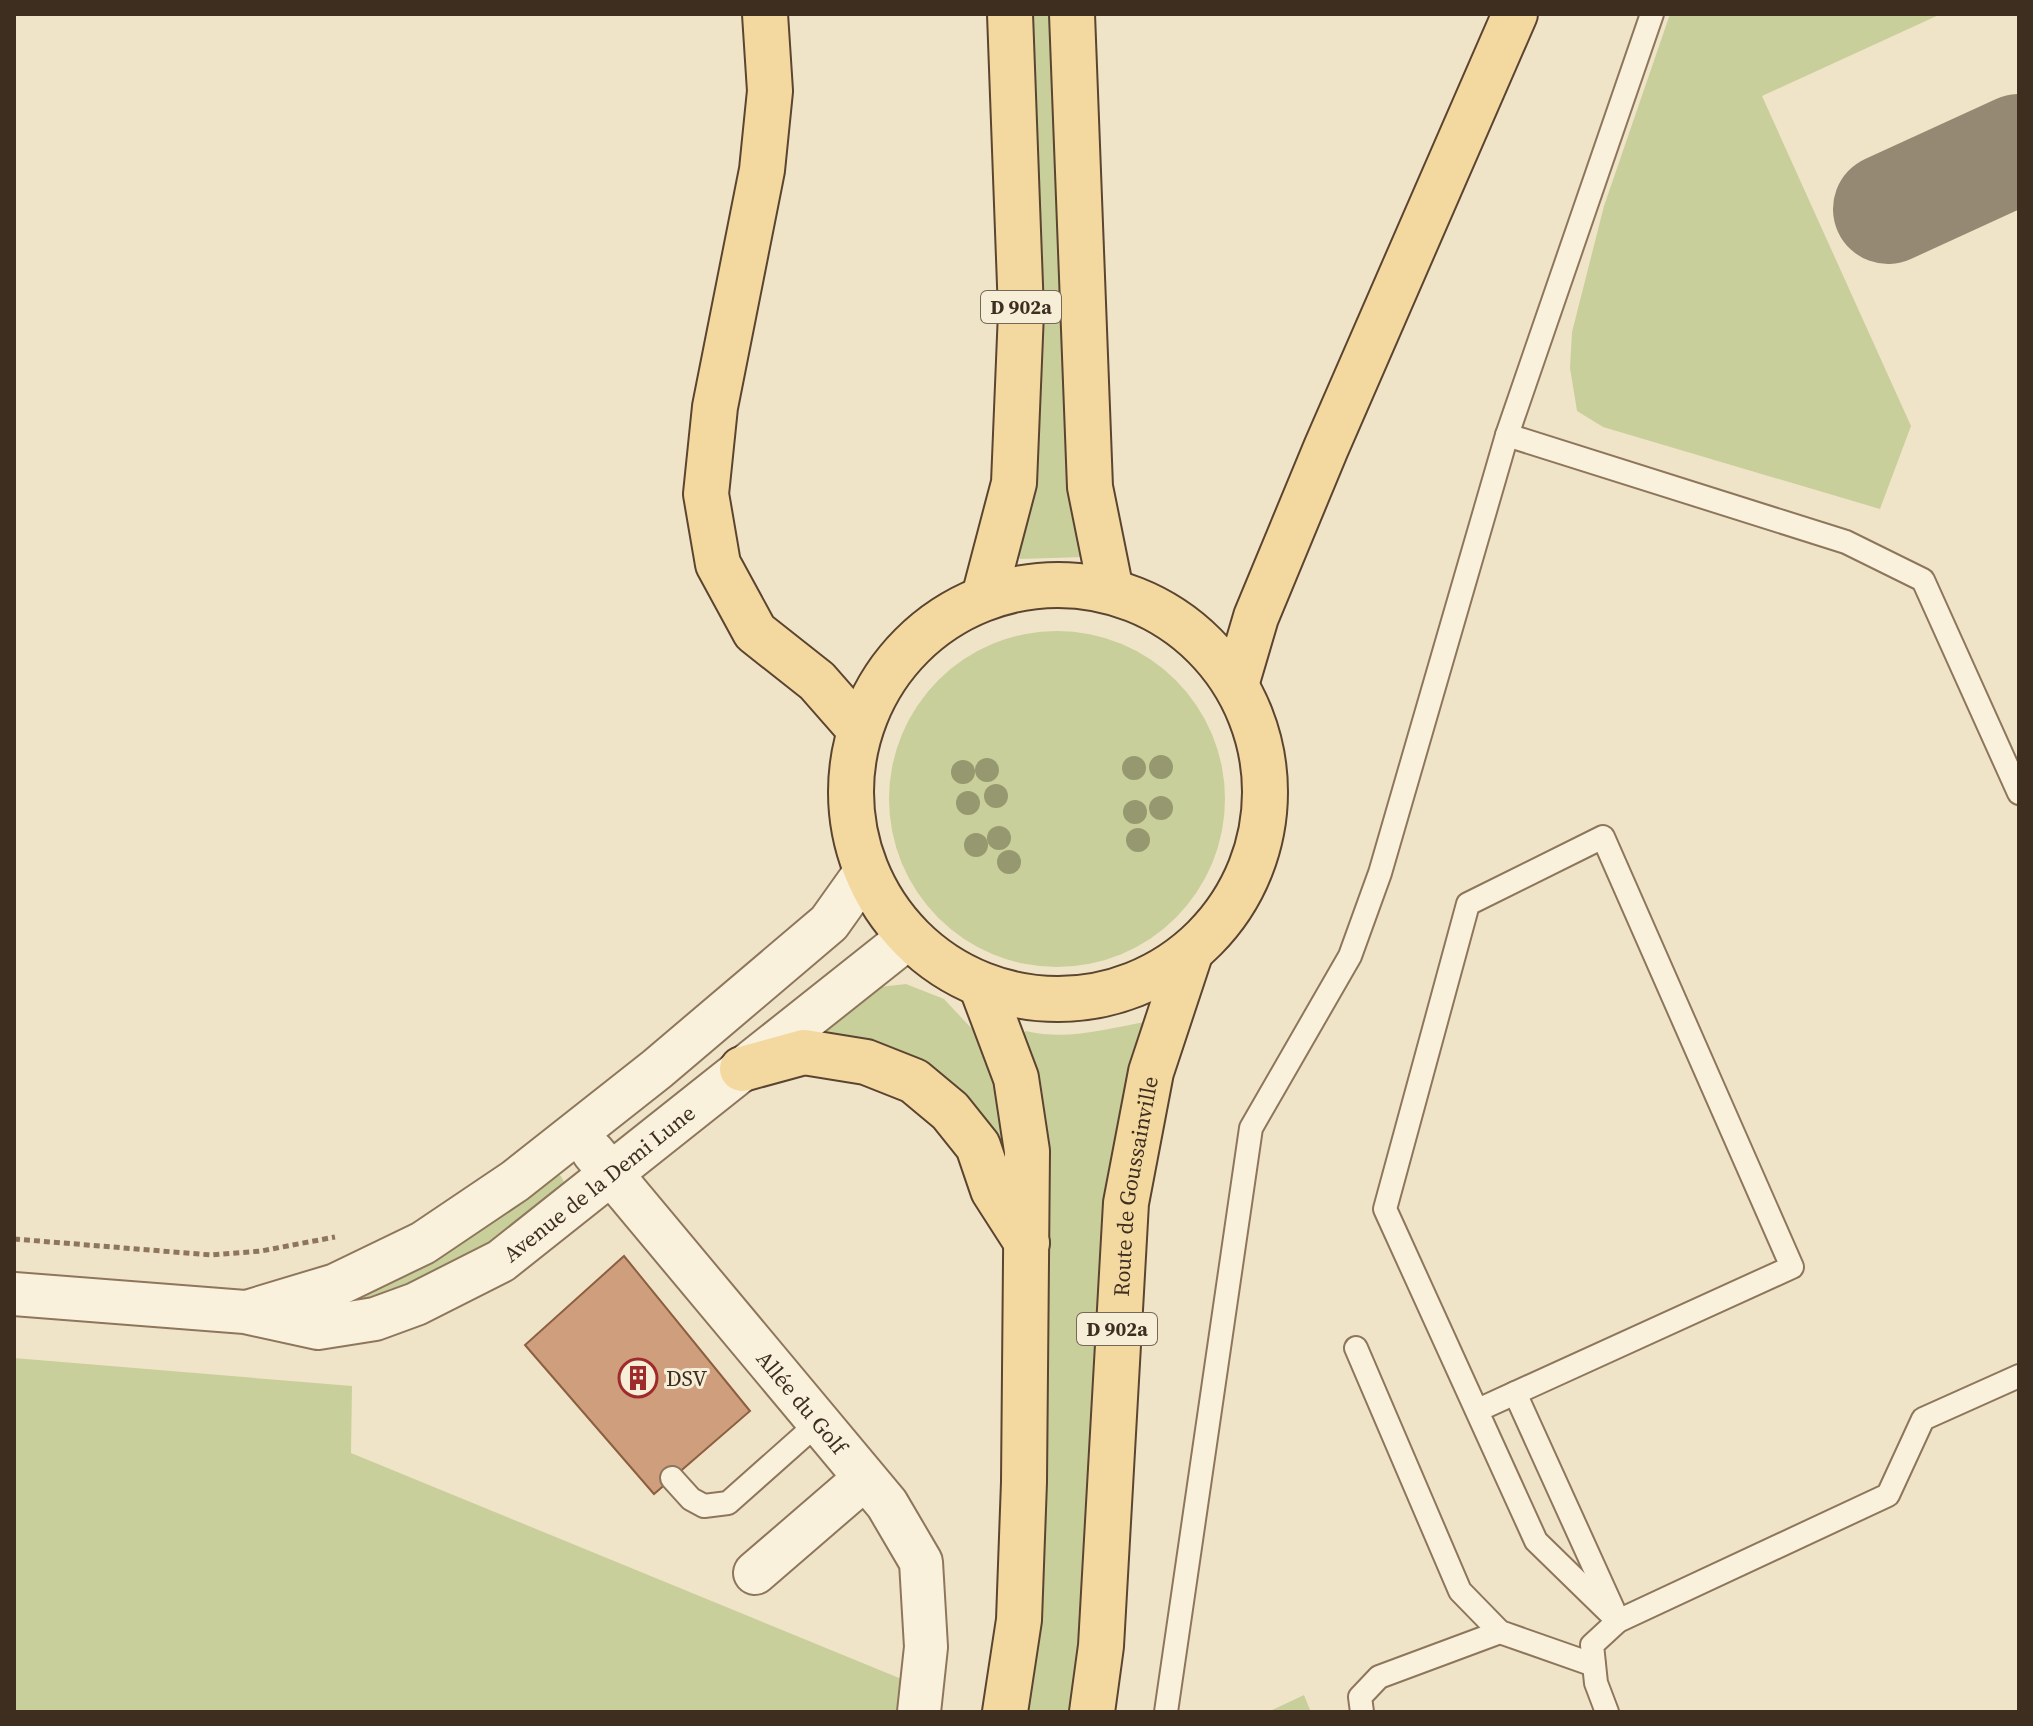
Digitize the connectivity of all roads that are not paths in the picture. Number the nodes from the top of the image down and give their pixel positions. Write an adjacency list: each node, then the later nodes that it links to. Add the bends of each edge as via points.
1 (765, 14): 10 (main road, via 770,91 762,170 715,407 706,494 718,564 755,632 817,681)
2 (1010, 14): 8 (main road, D 902a, via 1021,312 1014,483)
3 (1072, 14): 7 (main road, D 902a, via 1090,487)
4 (1515, 14): 9 (main road, via 1326,448 1256,617)
5 (1652, 14): 6 (lane)
6 (1507, 435): 11 (lane, via 1846,542 1923,580); 36 (lane, via 1380,873 1350,956 1251,1128)
7 (1111, 591): 8 (main road, via 1047,584); 9 (main road, via 1160,611 1182,627 1203,643)
8 (984, 597): 10 (main road, via 943,619 906,649 879,687)
9 (1236, 685): 14 (main road, via 1259,740 1263,813 1255,857 1229,910)
10 (860, 730): 12 (main road, via 850,801)
11 (2019, 793)
12 (866, 871): 13 (main road); 17 (street, Avenue de la Demi Lune, via 829,923)
13 (909, 937): 15 (main road, via 942,965); 16 (street, Avenue de la Demi Lune)
14 (1190, 954): 15 (main road, via 1142,982 1089,998 1034,999); 35 (main road, Route de Goussainville / D 902a, via 1151,1072 1126,1203 1101,1646)
15 (981, 985): 19 (main road, via 1016,1078 1027,1151)
16 (742, 1069): 18 (street, Avenue de la Demi Lune); 19 (main road, via 804,1052 866,1062 914,1081 950,1111 978,1146 993,1190)
17 (578, 1132): 18 (street, Allée du Golf); 21 (street, Avenue de la Demi Lune, via 423,1243 336,1285)
18 (611, 1174): 21 (street, Avenue de la Demi Lune, via 501,1261 416,1304 375,1319 318,1328); 26 (street, Allée du Golf)
19 (1027, 1243): 34 (main road, via 1019,1620)
20 (14, 1294): 21 (street, Avenue de la Demi Lune)
21 (245, 1312)
22 (1356, 1348): 31 (lane, via 1460,1591)
23 (2019, 1376): 30 (lane, via 1923,1419 1888,1495)
24 (1515, 1393): 25 (lane); 25 (lane, via 1792,1267 1603,837 1468,904 1385,1209); 30 (lane)
25 (1478, 1410): 30 (lane, via 1536,1541)
26 (818, 1423): 27 (lane, via 728,1503 704,1506); 28 (street, Allée du Golf)
27 (672, 1478)
28 (864, 1479): 29 (street); 33 (street, Allée du Golf, via 887,1504 921,1562 926,1647)
29 (755, 1573)
30 (1618, 1621): 32 (lane, via 1592,1645)
31 (1500, 1632): 32 (lane); 37 (lane, via 1379,1677 1360,1697)
32 (1594, 1665): 38 (lane)
33 (919, 1712)
34 (1005, 1712)
35 (1092, 1712)
36 (1166, 1712)
37 (1362, 1712)
38 (1607, 1712)

